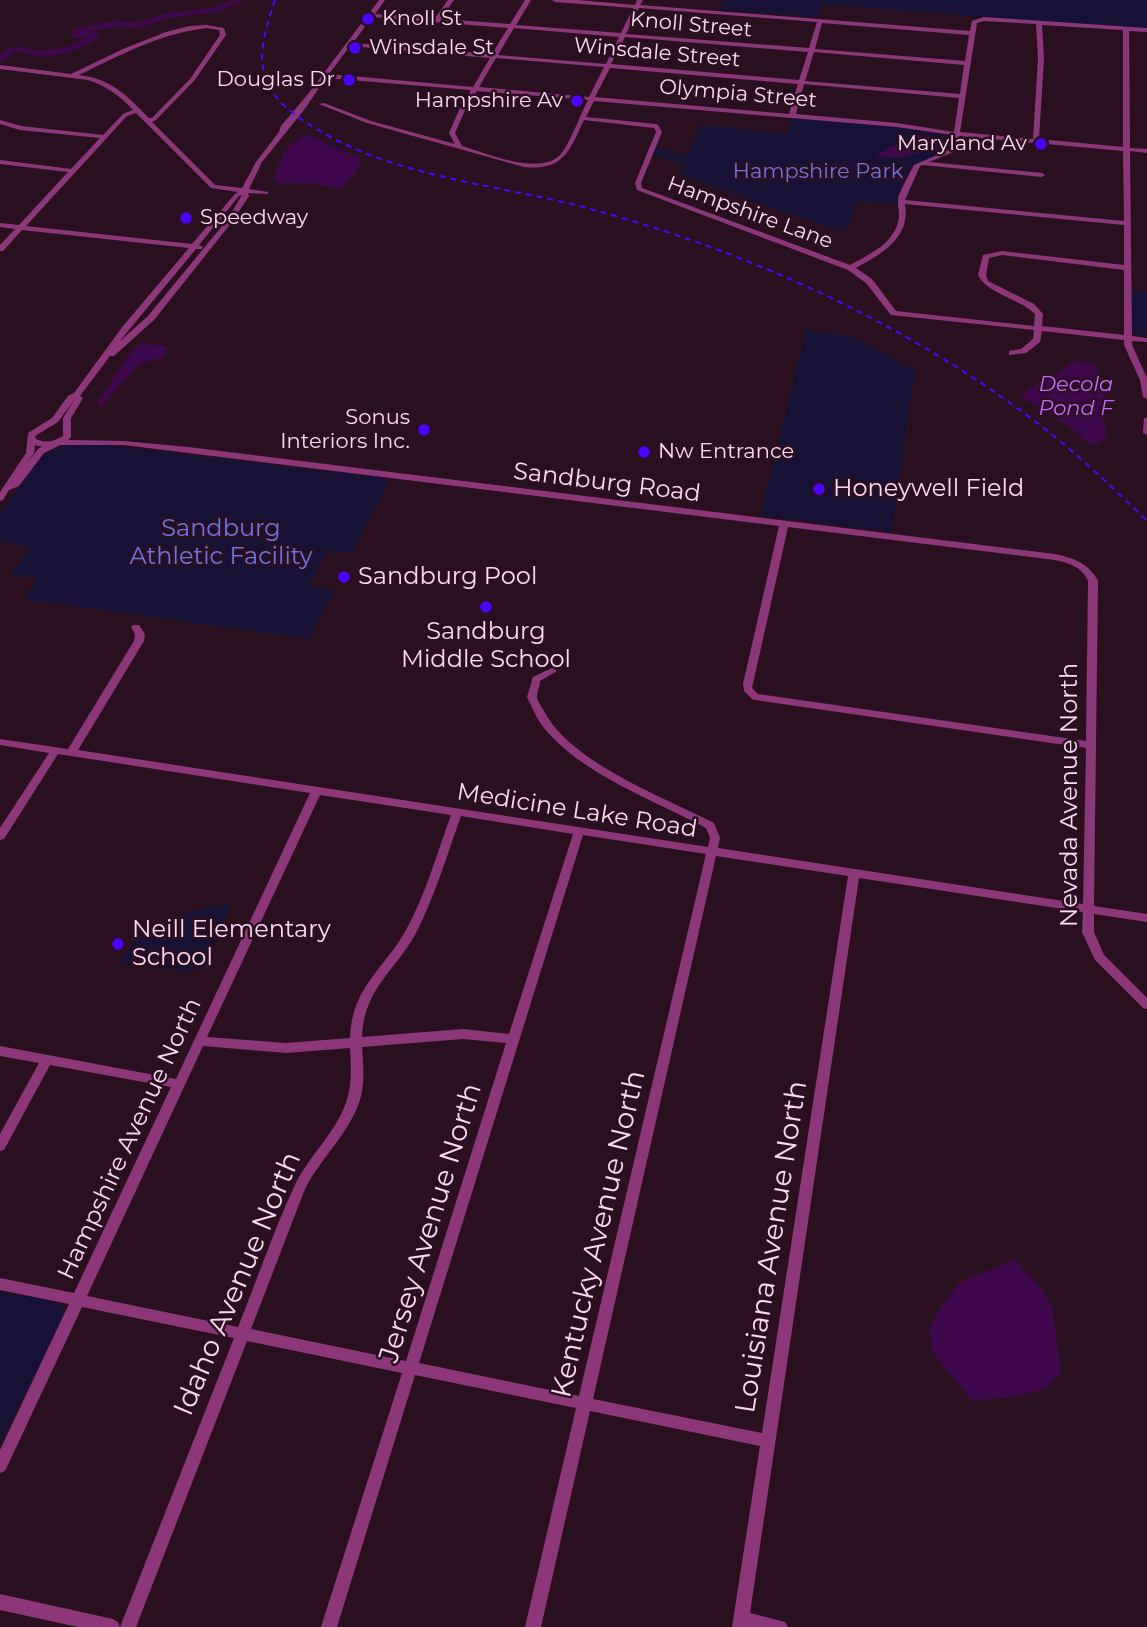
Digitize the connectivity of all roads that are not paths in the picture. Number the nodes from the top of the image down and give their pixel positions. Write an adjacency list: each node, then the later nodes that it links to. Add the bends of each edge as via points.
1 (382, 0): 6 (street)
2 (451, 0): 7 (street)
3 (528, 0): 10 (street)
4 (555, 0): 5 (street)
5 (638, 3): 8 (street); 14 (street)
6 (371, 15): 7 (street, Knoll Street); 15 (street)
7 (437, 20): 10 (street, Knoll Street)
8 (820, 21): 13 (street); 16 (street)
9 (1039, 23): 11 (street); 13 (street, via 978,19); 37 (street)
10 (513, 26): 14 (street, Knoll Street); 17 (street)
11 (1126, 30): 12 (street); 39 (street)
12 (1147, 30)
13 (971, 33): 18 (street)
14 (622, 35): 16 (street, Knoll Street); 20 (street)
15 (349, 44): 17 (street, Winsdale Street); 22 (street)
16 (812, 51): 18 (street, Knoll Street); 23 (street)
17 (494, 56): 20 (street, Winsdale Street); 24 (street)
18 (967, 63): 25 (street)
19 (0, 66): 21 (street)
20 (607, 66): 23 (street, Winsdale Street); 26 (street)
21 (72, 76): 28 (street, via 114,88); 31 (street, via 145,42 192,27 222,29 223,35 192,80)
22 (325, 76): 24 (street, Olympia Street); 45 (street, via 283,127)
23 (802, 82): 25 (street, Winsdale Street); 29 (street)
24 (475, 89): 26 (street, Olympia Street); 33 (street)
25 (962, 96): 34 (street)
26 (591, 99): 29 (street, Olympia Street); 30 (street)
27 (322, 104): 36 (street)
28 (137, 111): 31 (street); 35 (street, via 125,115)
29 (792, 116): 34 (street, Olympia Street)
30 (582, 118): 38 (street, via 562,157 545,165 520,165); 54 (street, Hampshire Lane, via 659,129 638,183 642,192)
31 (147, 121): 46 (street, via 213,187)
32 (0, 122): 35 (street)
33 (452, 134): 36 (street); 38 (street)
34 (957, 134): 37 (street, Olympia Street); 42 (street, via 952,153)
35 (105, 136): 43 (street)
36 (429, 139): 38 (street)
37 (1036, 141): 39 (street, Olympia Street)
38 (460, 148)
39 (1126, 149): 40 (street, Olympia Street); 48 (street)
40 (1147, 151)
41 (0, 162): 43 (street)
42 (920, 163): 44 (street); 47 (street)
43 (73, 171): 50 (street)
44 (1041, 175)
45 (250, 181): 46 (street); 46 (street, via 266,193)
46 (244, 192): 52 (street); 53 (street, via 242,203)
47 (902, 202): 48 (street); 54 (street, via 897,237)
48 (1127, 223): 55 (street)
49 (0, 225): 50 (street)
50 (18, 228): 51 (street); 52 (street)
51 (0, 249)
52 (193, 249): 53 (street); 60 (street)
53 (206, 250): 60 (street, via 147,323)
54 (850, 268): 56 (street, Hampshire Lane, via 869,281 890,310 899,314)
55 (1127, 268): 56 (street, via 1002,253 986,257 985,282 1036,309); 57 (street)
56 (1039, 328): 57 (street); 59 (street, via 1032,346)
57 (1127, 338): 58 (street); 62 (street)
58 (1147, 340)
59 (1012, 353)
60 (106, 358): 61 (street)
61 (77, 396): 64 (street); 65 (street, via 80,399 67,418)
62 (1147, 397)
63 (1147, 420): 66 (street)
64 (43, 427): 65 (street, Sandburg Road); 67 (street, via 33,433)
65 (67, 430): 68 (street, via 67,437); 69 (street, Sandburg Road)
66 (1147, 433)
67 (32, 440): 68 (street, Sandburg Road, via 42,445); 70 (street, via 30,453)
68 (58, 443): 69 (street, Sandburg Road); 70 (street, via 41,452)
69 (124, 443): 72 (street, Sandburg Road)
70 (8, 488): 71 (street)
71 (0, 498)
72 (783, 524): 73 (street, Sandburg Road, via 1055,557); 77 (street, via 748,684 750,694 762,700)
73 (1083, 567): 77 (street, Nevada Avenue North, via 1093,581)
74 (136, 626): 79 (street, via 139,641)
75 (552, 671): 84 (street, via 536,679 532,697 550,729 596,766 710,826 715,838)
76 (0, 742): 78 (street, Medicine Lake Road)
77 (1091, 745): 86 (street, Nevada Avenue North)
78 (55, 751): 79 (street, Medicine Lake Road); 83 (street)
79 (71, 753): 80 (street, Medicine Lake Road)
80 (316, 792): 81 (street, Medicine Lake Road); 90 (street, Hampshire Avenue North)
81 (457, 814): 82 (street, Medicine Lake Road); 91 (street, Idaho Avenue North, via 412,930 360,1006)
82 (578, 833): 84 (street, Medicine Lake Road); 89 (street, Jersey Avenue North)
83 (0, 836)
84 (713, 853): 85 (street, Medicine Lake Road); 100 (street, Kentucky Avenue North)
85 (854, 875): 86 (street, Medicine Lake Road); 101 (street, Louisiana Avenue North)
86 (1088, 910): 87 (street, Medicine Lake Road); 88 (street, Nevada Avenue North, via 1088,932 1098,957)
87 (1147, 918)
88 (1147, 1005)
89 (514, 1039): 91 (street, via 463,1034); 99 (street, Jersey Avenue North)
90 (199, 1041): 91 (street, via 256,1047); 94 (street, Hampshire Avenue North)
91 (356, 1044): 98 (street, Idaho Avenue North, via 353,1100 306,1172)
92 (0, 1051): 93 (street)
93 (47, 1059): 94 (street); 95 (street)
94 (179, 1084): 97 (street, Hampshire Avenue North)
95 (0, 1146)
96 (0, 1284): 97 (street)
97 (78, 1300): 98 (street); 102 (street, Hampshire Avenue North)
98 (241, 1333): 99 (street); 106 (street, Idaho Avenue North)
99 (411, 1368): 100 (street); 107 (street, Jersey Avenue North)
100 (585, 1403): 101 (street); 108 (street, Kentucky Avenue North)
101 (767, 1441): 104 (street, Louisiana Avenue North)
102 (0, 1466)
103 (0, 1602): 105 (street)
104 (741, 1623): 109 (street)
105 (113, 1627)
106 (128, 1627)
107 (329, 1627)
108 (533, 1627)
109 (780, 1627)

